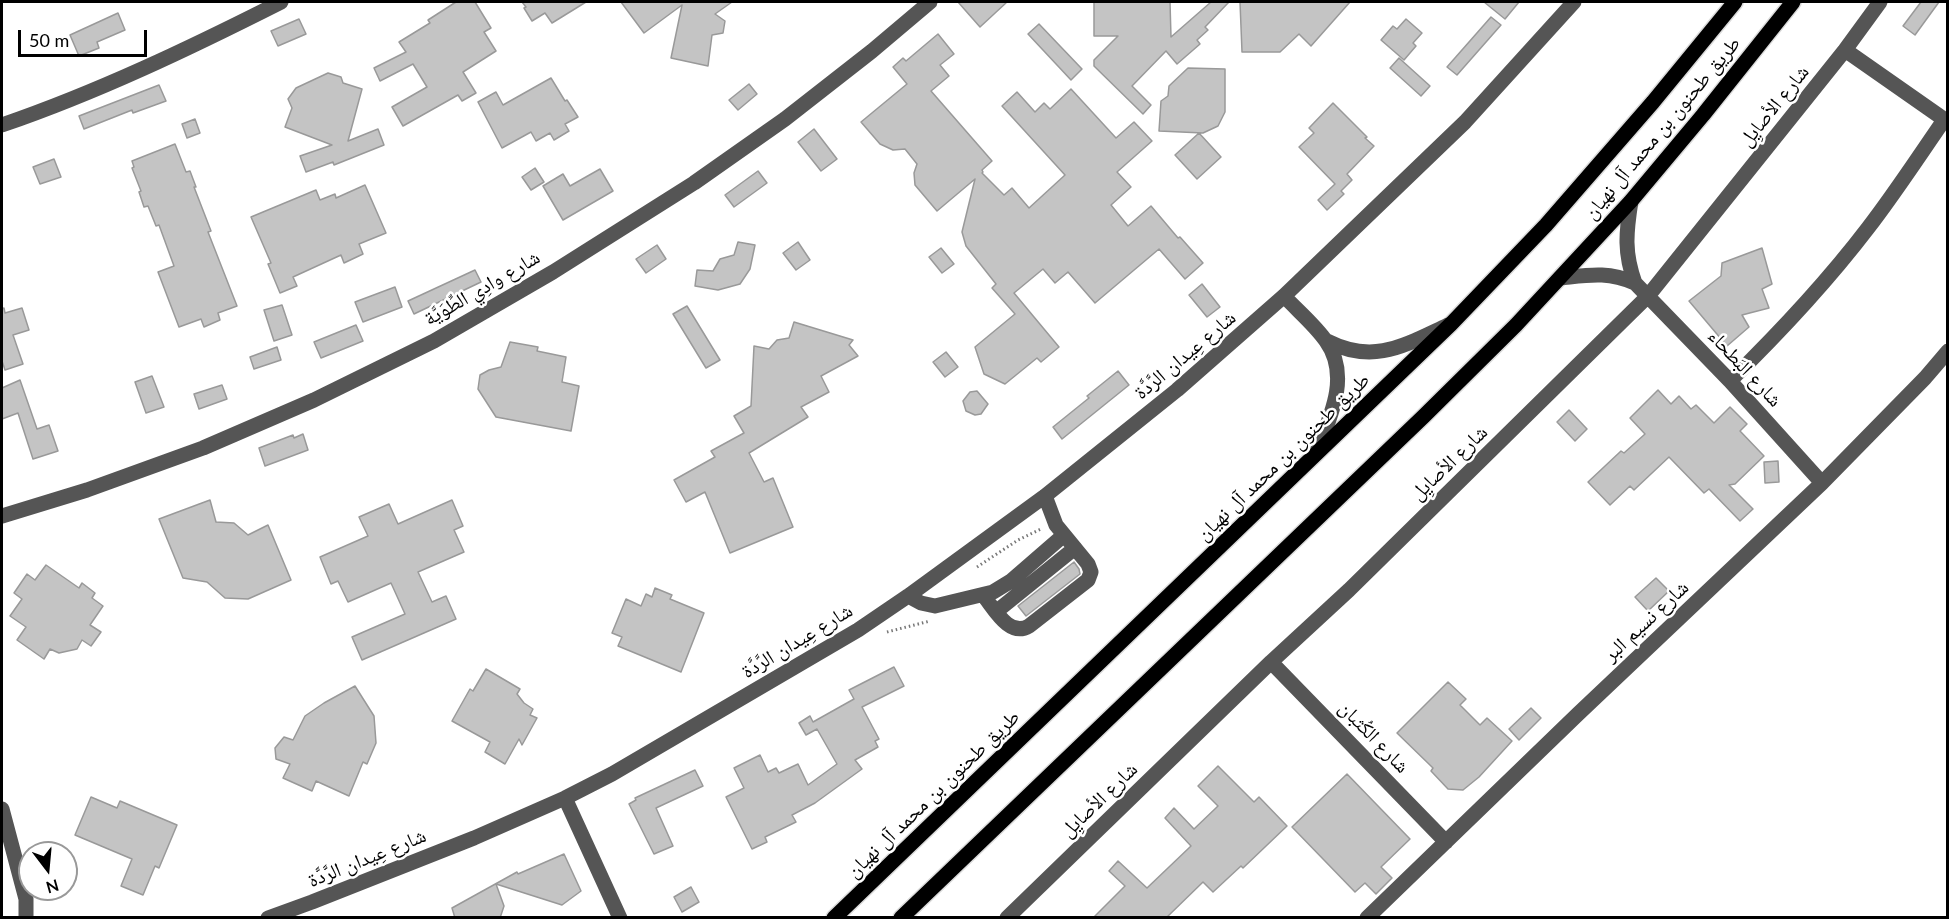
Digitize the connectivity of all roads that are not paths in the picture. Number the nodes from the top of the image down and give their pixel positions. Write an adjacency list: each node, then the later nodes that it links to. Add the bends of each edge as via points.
1 (281, 2): 9 (street, via 111,83)
2 (930, 2): 22 (street, شارع وادِي الطِّوَيَّة, via 785,119 694,183 553,272 434,340 314,400 203,448)
3 (1574, 2): 14 (street, شارع عِيدان الرَّدَّة, via 1465,122)
4 (1735, 2): 15 (main road, طريق طحنون بن محمد آل نهيان, via 1546,225)
5 (1793, 2): 10 (main road, طريق طحنون بن محمد آل نهيان)
6 (1880, 2): 7 (street, شارع الأصايِل)
7 (1845, 50): 8 (street); 13 (street, شارع الأصايِل)
8 (1946, 121): 18 (street, via 1868,229 1824,282)
9 (2, 125)
10 (1631, 201): 11 (main road, طريق طحنون بن محمد آل نهيان); 12 (street, شارع البَطحاء, via 1626,245)
11 (1560, 279): 12 (street, via 1600,274); 40 (main road, طريق طحنون بن محمد آل نهيان, via 1455,386)
12 (1635, 283): 13 (street, شارع البَطحاء)
13 (1648, 296): 18 (street, شارع البَطحاء); 28 (street, شارع الأصايِل)
14 (1284, 297): 16 (street); 21 (street, شارع عِيدان الرَّدَّة, via 1177,390)
15 (1451, 324): 16 (street, via 1383,352 1354,352); 19 (main road, طريق طحنون بن محمد آل نهيان)
16 (1327, 341): 19 (street, via 1338,386)
17 (1947, 351): 20 (street, شارع نسيم البر)
18 (1730, 381): 20 (street, شارع البَطحاء)
19 (1316, 453): 39 (main road, طريق طحنون بن محمد آل نهيان)
20 (1822, 483): 31 (street, شارع نسيم البر)
21 (1045, 496): 23 (street); 25 (street, شارع عِيدان الرَّدَّة)
22 (2, 516)
23 (1064, 535): 24 (street); 26 (street, via 1011,581)
24 (1075, 548): 27 (street); 27 (street, via 1090,568 1085,583 1024,628 1011,627)
25 (908, 596): 26 (street, via 935,606); 29 (street, شارع عِيدان الرَّدَّة, via 858,630)
26 (984, 596): 27 (street)
27 (997, 611)
28 (1271, 662): 31 (street, شارع الكُثبان); 41 (street, شارع الأصايِل)
29 (566, 798): 37 (street, شارع عِيدان الرَّدَّة); 38 (street)
30 (2, 809): 32 (street)
31 (1446, 842): 42 (street, شارع نسيم البر)
32 (18, 869)
33 (26, 901): 35 (street)
34 (27, 901): 36 (street)
35 (26, 918)
36 (35, 918)
37 (268, 918)
38 (620, 918)
39 (834, 918)
40 (901, 918)
41 (1007, 918)
42 (1367, 918)

